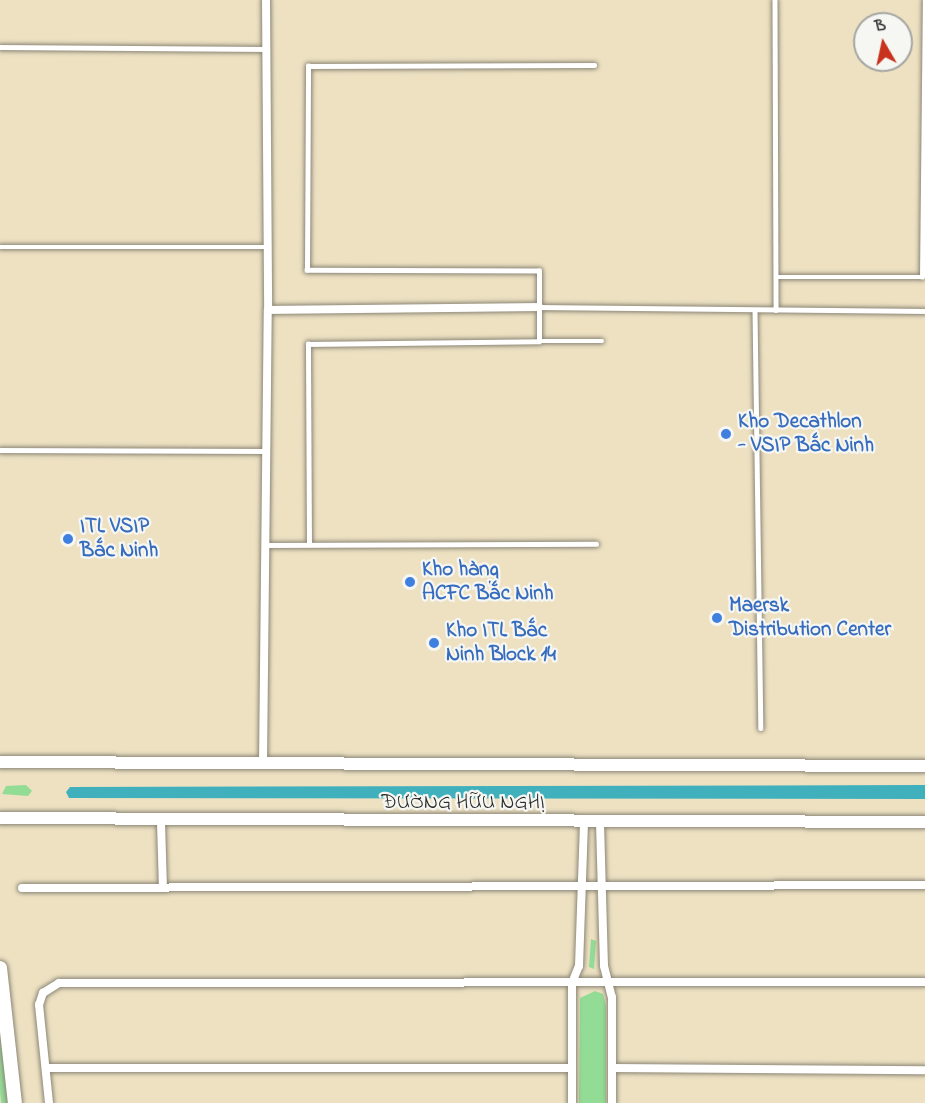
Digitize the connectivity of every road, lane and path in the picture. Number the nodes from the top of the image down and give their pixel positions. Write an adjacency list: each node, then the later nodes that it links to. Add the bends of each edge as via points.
1 (266, 0): 5 (street)
2 (775, 0): 9 (lane)
3 (925, 0): 9 (lane, via 922,277)
4 (0, 47): 5 (lane)
5 (266, 50): 8 (street)
6 (594, 65): 10 (lane, via 308,66 307,270 539,271)
7 (0, 247): 8 (lane)
8 (267, 247): 11 (street)
9 (776, 277): 13 (lane)
10 (539, 308): 11 (street); 12 (lane); 15 (lane)
11 (268, 310): 18 (street)
12 (755, 310): 13 (lane); 22 (lane)
13 (776, 310): 14 (lane)
14 (925, 311)
15 (539, 341): 16 (lane); 20 (lane, via 308,344)
16 (602, 341)
17 (0, 450): 18 (lane)
18 (267, 451): 19 (street)
19 (267, 544): 20 (lane); 24 (street)
20 (309, 544): 21 (lane)
21 (596, 544)
22 (761, 728)
23 (0, 762): 24 (main road, ĐƯỜNG HỮU NGHỊ)
24 (263, 764): 25 (main road, ĐƯỜNG HỮU NGHỊ)
25 (925, 766)
26 (0, 818): 27 (main road, ĐƯỜNG HỮU NGHỊ)
27 (161, 822): 29 (main road, ĐƯỜNG HỮU NGHỊ); 35 (street)
28 (925, 822): 30 (main road, ĐƯỜNG HỮU NGHỊ)
29 (584, 823): 30 (main road, ĐƯỜNG HỮU NGHỊ); 32 (street)
30 (600, 823): 33 (street)
31 (925, 885): 33 (street)
32 (585, 886): 33 (street); 35 (street); 39 (street, via 579,905 579,966)
33 (601, 886): 37 (street)
34 (22, 888): 35 (street)
35 (163, 888)
36 (0, 968): 44 (main road)
37 (609, 982): 38 (street); 39 (street); 42 (street)
38 (925, 982)
39 (572, 983): 40 (street, via 59,983 43,993 39,1005); 41 (street)
40 (46, 1068): 41 (street); 45 (street)
41 (572, 1068): 46 (street)
42 (612, 1068): 43 (street); 47 (street)
43 (925, 1070)
44 (15, 1103)
45 (49, 1103)
46 (572, 1103)
47 (612, 1103)

